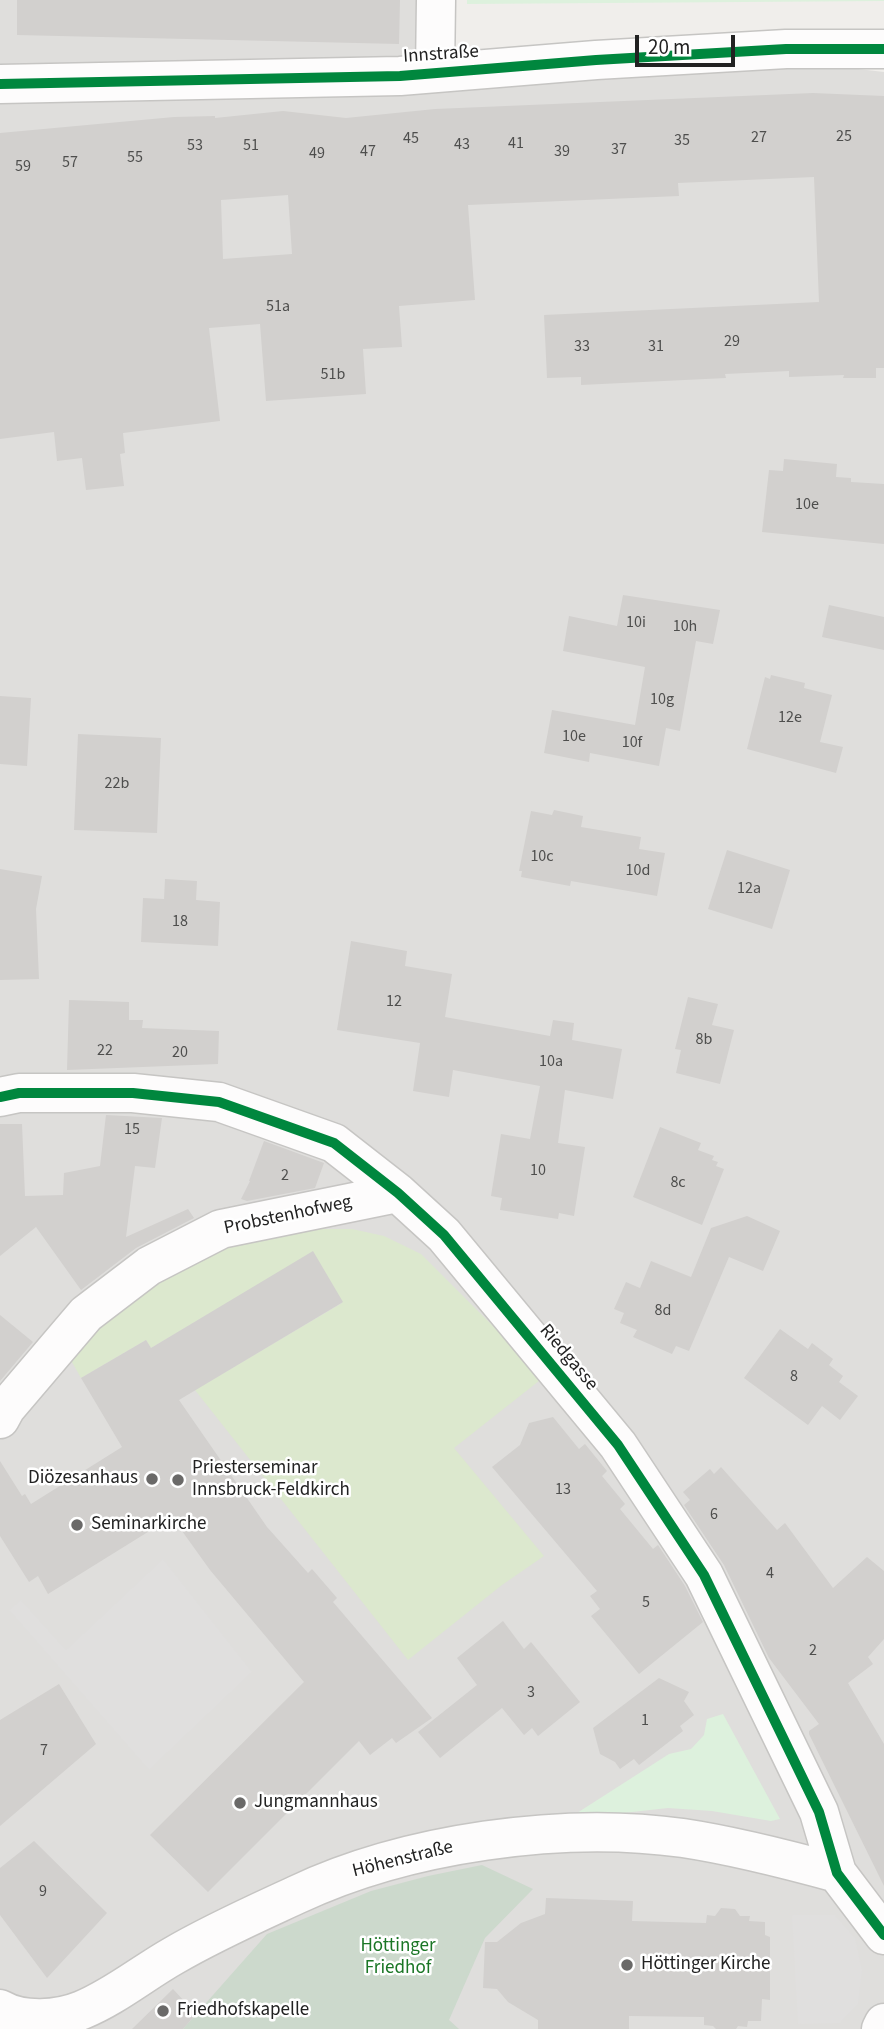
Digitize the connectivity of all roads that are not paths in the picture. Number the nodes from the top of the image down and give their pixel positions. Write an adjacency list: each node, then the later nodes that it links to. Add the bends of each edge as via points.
1 (436, 0): 3 (street)
2 (884, 49): 3 (street, Innstraße, via 786,49)
3 (435, 73): 4 (street, Innstraße)
4 (0, 84)
5 (0, 1097): 6 (street, Riedgasse, via 133,1093 219,1102 334,1143)
6 (398, 1193): 7 (street, Probstenhofweg, via 221,1229 149,1266 86,1314); 8 (street, Riedgasse, via 444,1235 618,1446 704,1575 819,1812)
7 (0, 1419)
8 (838, 1873): 9 (street, Riedgasse); 10 (street, Höhenstraße, via 770,1854 681,1838 588,1834 478,1842 330,1880 174,1955 81,2010 47,2018 10,2015)
9 (884, 1935)
10 (0, 2009)
11 (884, 2023): 12 (street)
12 (881, 2029)

